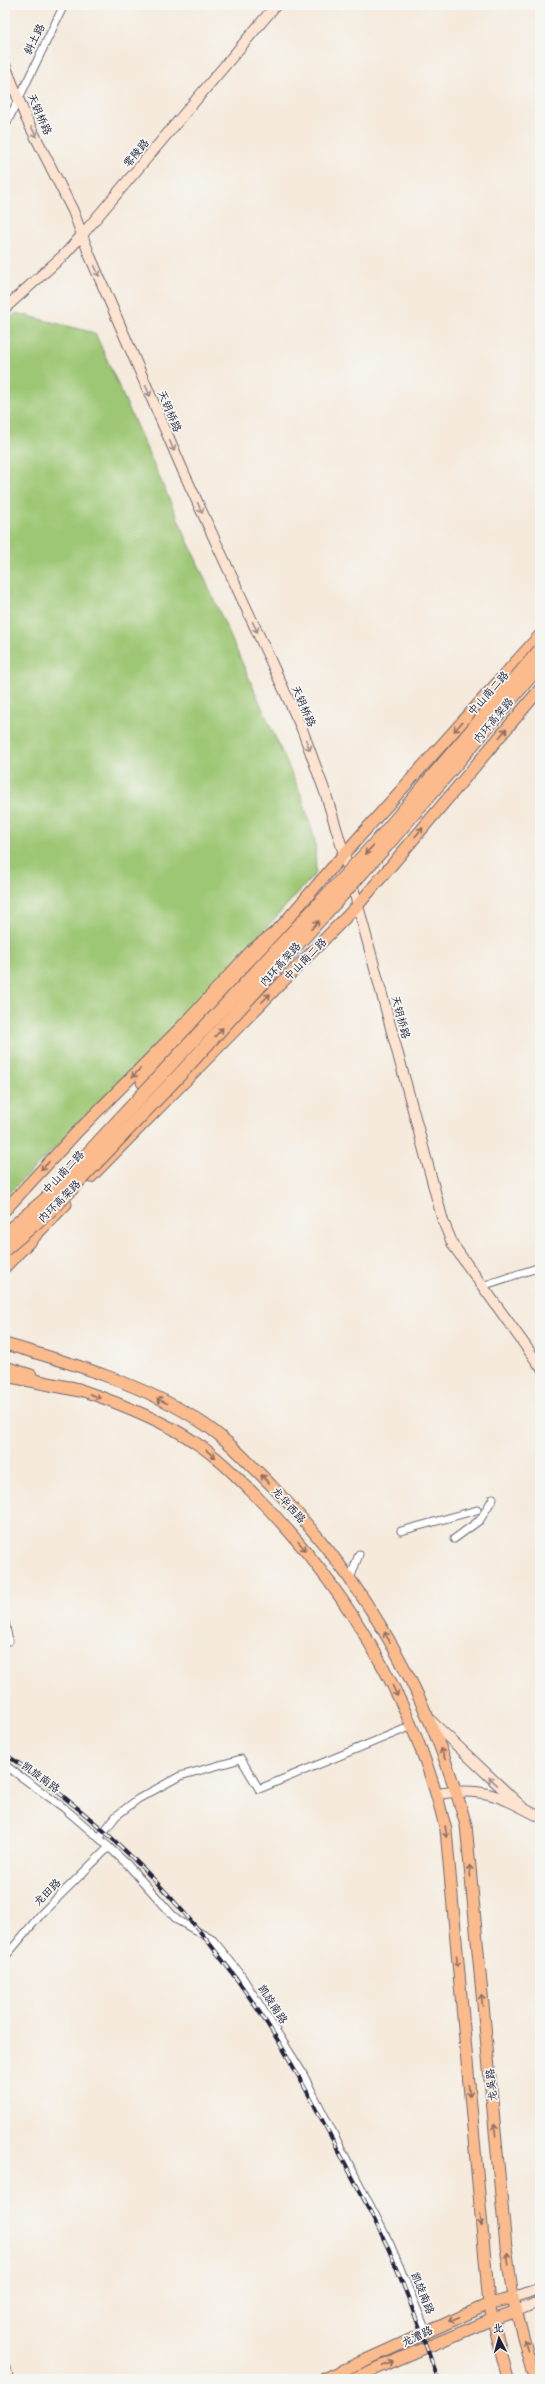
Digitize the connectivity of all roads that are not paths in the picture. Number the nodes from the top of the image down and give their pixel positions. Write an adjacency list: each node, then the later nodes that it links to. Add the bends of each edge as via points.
1 (64, 5): 4 (street, 斜土路)
2 (276, 5): 6 (street, 零陵路)
3 (5, 65): 4 (street, 天钥桥路)
4 (19, 96): 5 (street, 斜土路); 6 (street, 天钥桥路, one-way to 6, via 26,118 73,211)
5 (5, 127)
6 (82, 235): 7 (street, 零陵路, via 65,254); 12 (street, 天钥桥路, one-way to 12, via 184,473 302,730)
7 (5, 308)
8 (540, 635): 12 (main road, 中山南二路, one-way to 12)
9 (540, 650): 15 (highway, 内环高架路, one-way to 15, bridge, via 382,836)
10 (540, 665): 18 (highway, 内环高架路, one-way to 10, bridge, via 55,1206 184,1070 386,846)
11 (540, 689): 13 (main road, 中山南二路, one-way to 11)
12 (344, 854): 13 (street, 天钥桥路); 14 (main road, 中山南二路)
13 (358, 905): 19 (main road, 中山南二路, one-way to 13); 21 (street, 天钥桥路, via 443,1221 453,1245)
14 (278, 930): 15 (highway, via 256,958 99,1132); 16 (main road, 中山南二路, one-way to 16, via 252,950); 17 (main road, 中山南二路, via 264,958)
15 (91, 1150): 17 (highway, 内环高架路, bridge, via 46,1199)
16 (5, 1210)
17 (5, 1235)
18 (5, 1249)
19 (5, 1267)
20 (540, 1267): 21 (street)
21 (482, 1286): 23 (street, 天钥桥路)
22 (5, 1344): 32 (main road, 龙华西路, one-way to 22, via 335,1557 287,1501 240,1453 204,1424 131,1386 68,1361)
23 (540, 1366)
24 (5, 1367): 26 (main road, 龙华西路)
25 (5, 1375): 26 (highway)
26 (79, 1390): 36 (main road, 龙华西路, one-way to 36, via 163,1423 193,1440 227,1466 318,1565 388,1676)
27 (493, 1498): 30 (street, via 480,1520)
28 (477, 1510): 29 (street)
29 (401, 1531)
30 (454, 1539)
31 (358, 1554): 32 (street)
32 (350, 1579): 35 (main road, 龙华西路, one-way to 32, via 390,1642)
33 (5, 1623): 34 (street)
34 (9, 1641)
35 (430, 1720): 38 (main road, 龙华西路, one-way to 35); 40 (street, one-way to 35)
36 (412, 1726): 39 (main road, 龙华西路); 42 (street, via 259,1789 241,1759 180,1776 126,1807)
37 (5, 1765): 42 (street, 凯旋南路, via 64,1808)
38 (456, 1790): 39 (street); 40 (street, via 478,1790); 46 (main road, 龙吴路, one-way to 38, via 466,1825)
39 (437, 1794): 48 (main road, 龙吴路, one-way to 48, via 446,1830)
40 (522, 1807): 41 (street)
41 (540, 1817)
42 (99, 1838): 43 (street, 凯旋南路)
43 (109, 1847): 44 (street, 龙田路, via 42,1913); 51 (street, 凯旋南路, via 177,1920 217,1944 261,2004 302,2072 373,2209)
44 (5, 1957)
45 (540, 2288): 46 (street)
46 (513, 2298): 48 (main road, 龙漕路); 49 (main road, 龙吴路)
47 (540, 2301): 49 (street)
48 (490, 2304): 50 (main road, 龙吴路); 51 (main road, 龙漕路, one-way to 51)
49 (517, 2311): 50 (main road, 龙漕路); 57 (main road, 龙吴路, one-way to 49)
50 (493, 2319): 55 (main road, 龙漕路, one-way to 50); 56 (main road, 龙吴路)
51 (426, 2331): 54 (main road, 龙漕路)
52 (5, 2368): 53 (street)
53 (9, 2379)
54 (324, 2379)
55 (352, 2379)
56 (508, 2379)
57 (534, 2379)

